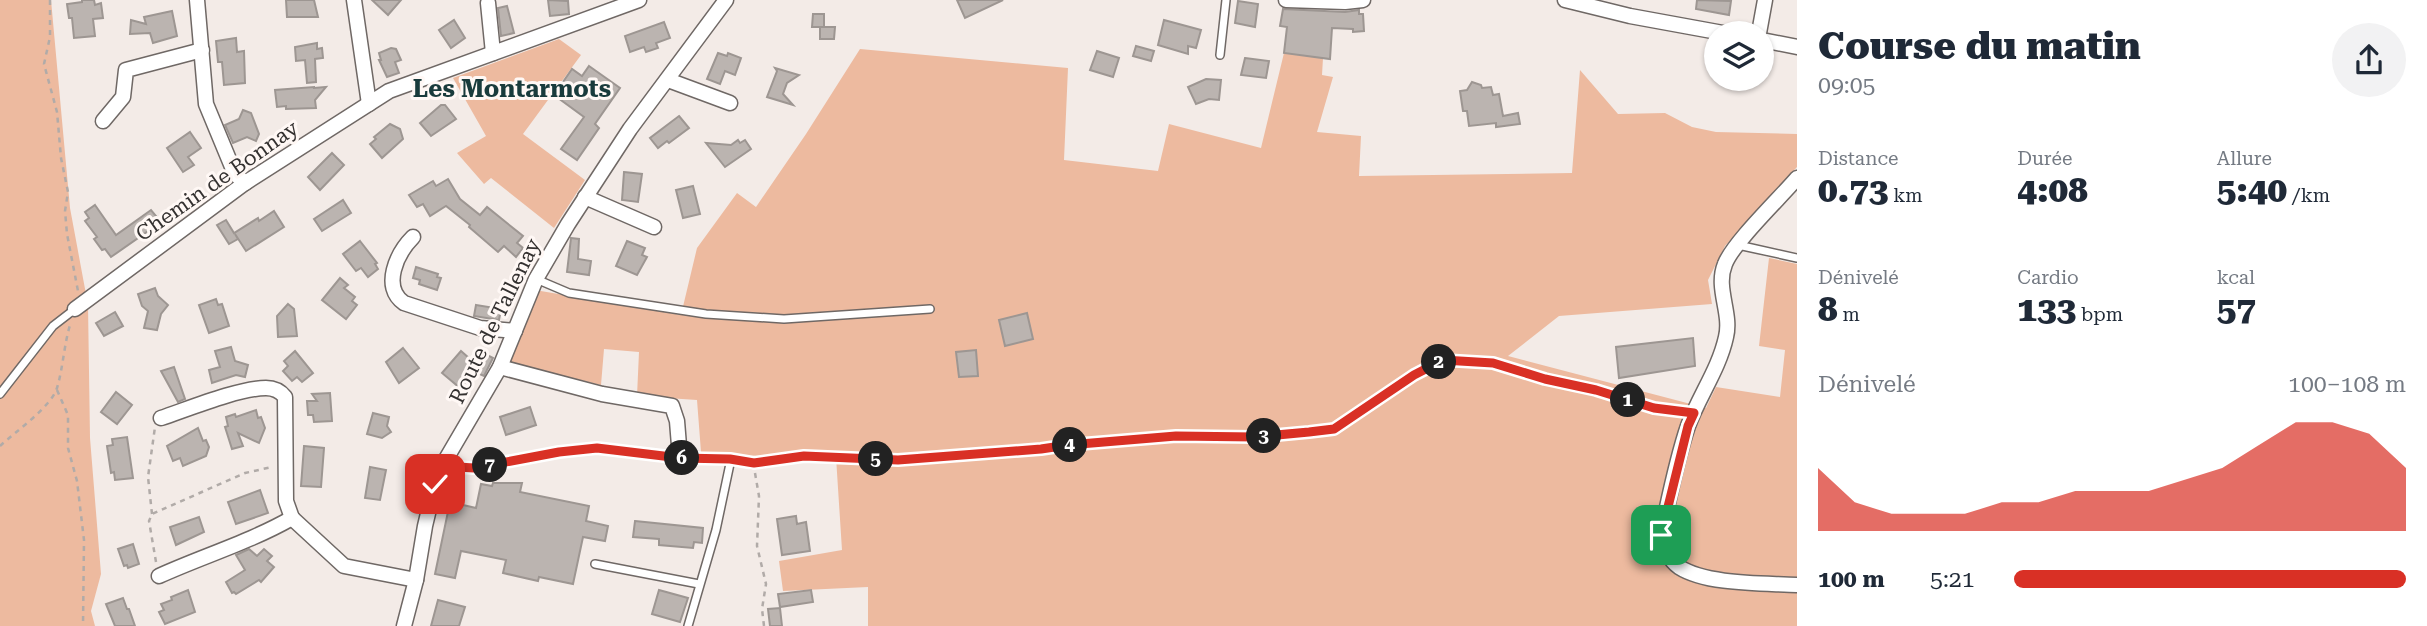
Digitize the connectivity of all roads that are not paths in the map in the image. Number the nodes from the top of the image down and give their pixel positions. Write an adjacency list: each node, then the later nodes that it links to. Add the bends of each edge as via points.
1 (197, 0): 15 (street)
2 (354, 0): 20 (street)
3 (639, 0): 16 (street, Chemin de Bonnay)
4 (726, 0): 18 (street, Route de Tallenay)
5 (1226, 0): 17 (lane)
6 (1286, 0): 7 (street)
7 (1363, 0)
8 (1565, 0): 12 (street)
9 (1766, 0): 11 (street)
10 (488, 3): 16 (street)
11 (1762, 21)
12 (1704, 30)
13 (1774, 42): 14 (street)
14 (1797, 47)
15 (202, 50): 21 (street, via 126,69 123,97); 23 (street, via 206,104 235,174)
16 (493, 53): 20 (street, Chemin de Bonnay, via 389,91)
17 (1220, 55)
18 (668, 80): 19 (street); 24 (street, Route de Tallenay)
19 (730, 103)
20 (369, 104): 23 (street, Chemin de Bonnay)
21 (103, 121)
22 (1797, 178): 27 (street)
23 (245, 183): 30 (street, Chemin de Bonnay)
24 (585, 197): 25 (street); 29 (street, Route de Tallenay)
25 (654, 227)
26 (413, 237): 32 (street, via 400,253 391,282 397,298 480,328)
27 (1737, 245): 28 (lane); 35 (street, via 1725,263 1721,283 1726,337)
28 (1797, 258)
29 (536, 279): 31 (lane, via 569,293 706,314 784,319); 32 (street, Route de Tallenay)
30 (75, 309): 34 (lane, Chemin de Bonnay, via 53,326)
31 (930, 309)
32 (515, 331): 33 (street, Route de Tallenay)
33 (500, 366): 37 (street, via 671,407); 39 (street, Route de Tallenay)
34 (0, 394)
35 (1694, 413): 38 (lane, via 1654,408 1493,363 1443,360 1334,429 1255,437 1176,436 898,460 804,456 754,463); 45 (street, via 1661,535 1668,554 1678,566 1717,579)
36 (161, 418): 40 (street, via 255,390 281,392 285,397 286,501)
37 (680, 458): 38 (lane); 39 (lane, via 597,448 474,468)
38 (730, 459): 44 (lane, via 716,530)
39 (442, 466): 43 (street, Route de Tallenay)
40 (292, 519): 42 (street); 43 (street, via 344,566)
41 (595, 564): 44 (lane)
42 (159, 576)
43 (416, 580): 46 (street, Route de Tallenay)
44 (699, 584): 47 (lane)
45 (1797, 585)
46 (404, 626)
47 (688, 626)

